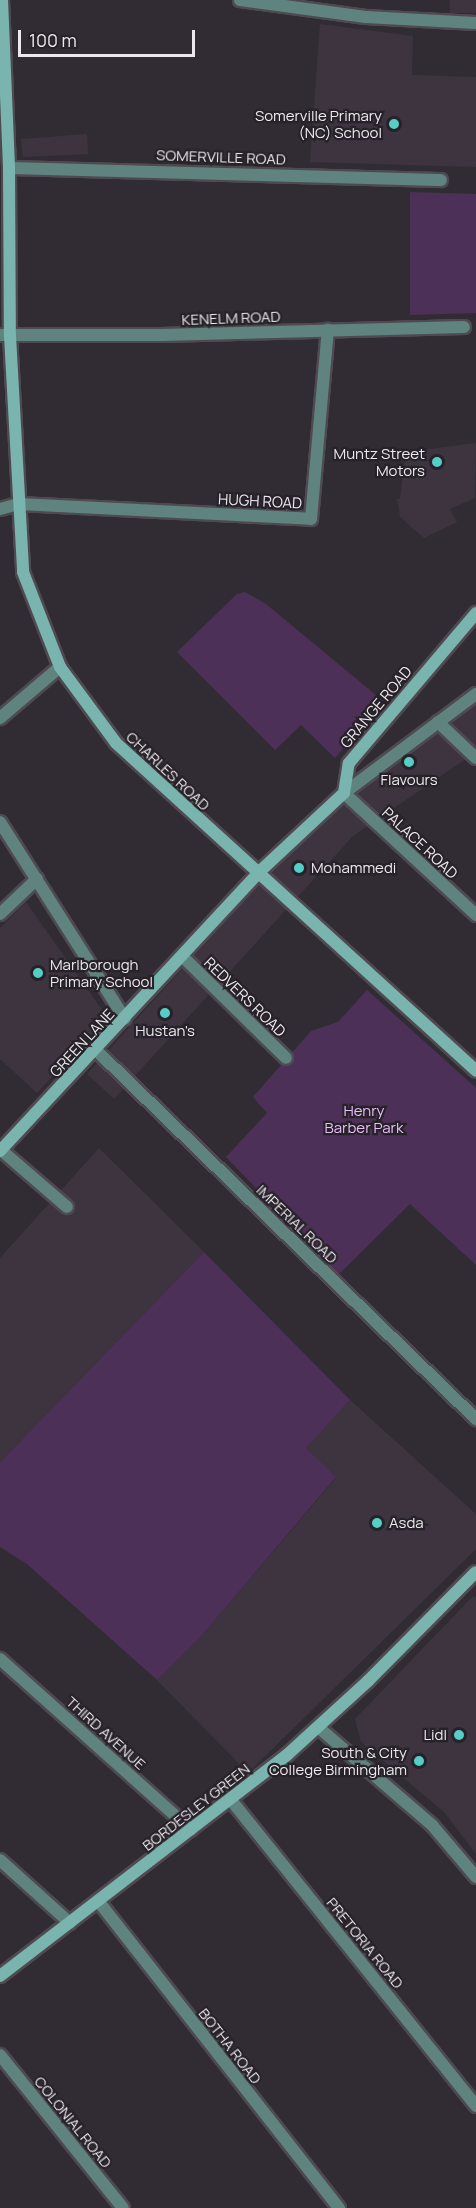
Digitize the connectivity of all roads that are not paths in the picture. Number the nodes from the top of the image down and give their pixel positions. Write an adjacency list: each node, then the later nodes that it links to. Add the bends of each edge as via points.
1 (2, 0): 4 (street, CHARLES ROAD)
2 (240, 0): 3 (street, via 366,17)
3 (476, 22)
4 (5, 169): 5 (street, SOMERVILLE ROAD); 8 (street, CHARLES ROAD)
5 (441, 180)
6 (464, 327): 7 (street, KENELM ROAD)
7 (328, 330): 8 (street, KENELM ROAD); 9 (street, HUGH ROAD, via 311,519)
8 (5, 336): 9 (street, CHARLES ROAD)
9 (19, 504): 10 (street); 12 (street, CHARLES ROAD, via 23,572)
10 (0, 509)
11 (476, 613): 17 (street, GRANGE ROAD, via 349,763)
12 (60, 667): 14 (street); 19 (street, CHARLES ROAD, via 116,743)
13 (476, 694): 15 (street)
14 (0, 718)
15 (438, 722): 16 (street); 17 (street)
16 (476, 758)
17 (344, 793): 19 (street); 22 (street, PALACE ROAD)
18 (0, 822): 20 (street)
19 (257, 874): 23 (street, GREEN LANE); 27 (street, CHARLES ROAD)
20 (37, 879): 21 (street); 24 (street)
21 (0, 914)
22 (476, 915)
23 (183, 957): 24 (street, GREEN LANE); 26 (street, REDVERS ROAD)
24 (126, 1019): 25 (street, GREEN LANE)
25 (96, 1050): 28 (street, GREEN LANE); 30 (street, IMPERIAL ROAD)
26 (286, 1058)
27 (476, 1071)
28 (0, 1151): 29 (street)
29 (66, 1207)
30 (476, 1419)
31 (476, 1572): 33 (street, BORDESLEY GREEN)
32 (0, 1659): 35 (street, THIRD AVENUE)
33 (318, 1728): 34 (street, BORDESLEY GREEN); 37 (street, via 432,1825)
34 (231, 1800): 35 (street, BORDESLEY GREEN); 42 (street, PRETORIA ROAD)
35 (191, 1830): 38 (street, BORDESLEY GREEN)
36 (0, 1860): 39 (street)
37 (476, 1876)
38 (99, 1902): 39 (street, BORDESLEY GREEN); 44 (street, BOTHA ROAD)
39 (70, 1923): 40 (street, BORDESLEY GREEN)
40 (0, 1976)
41 (0, 2055): 43 (street, COLONIAL ROAD)
42 (476, 2106)
43 (123, 2208)
44 (339, 2208)

